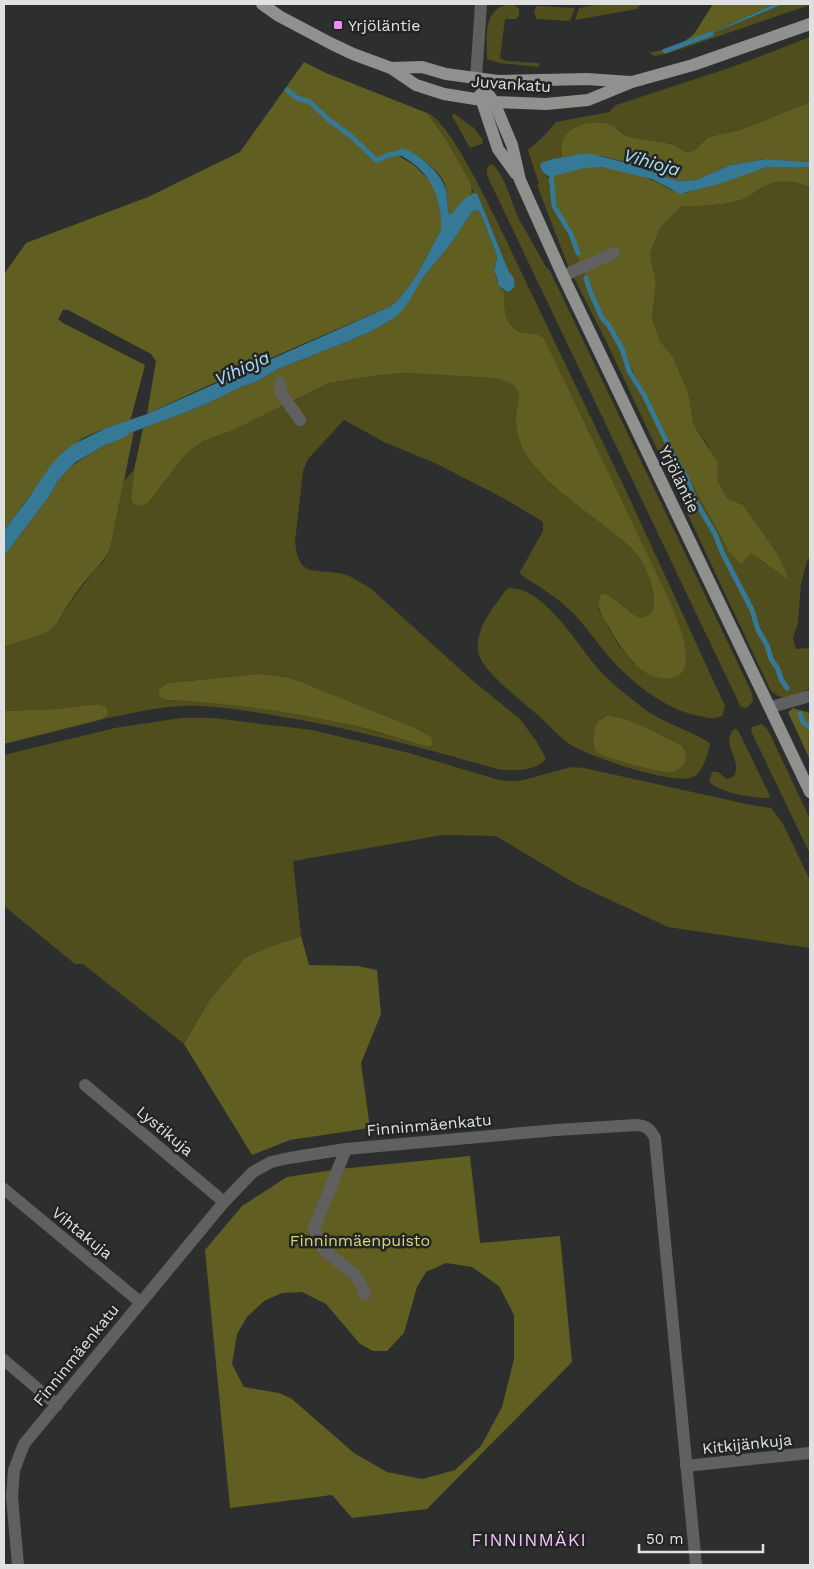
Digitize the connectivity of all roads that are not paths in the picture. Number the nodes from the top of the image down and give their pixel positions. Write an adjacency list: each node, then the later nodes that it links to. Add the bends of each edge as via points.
1 (262, 4): 4 (main road, Juvankatu, via 330,43)
2 (481, 4): 5 (street)
3 (810, 24): 6 (main road, Juvankatu, via 693,65)
4 (391, 68): 5 (main road, Juvankatu, via 422,67); 7 (main road, Juvankatu, via 416,85)
5 (476, 78): 6 (main road, Juvankatu); 7 (main road, Yrjöläntie); 8 (main road, Yrjöläntie)
6 (632, 82): 8 (main road, Juvankatu, via 588,100 546,104)
7 (481, 100): 8 (main road, Juvankatu); 9 (main road, Yrjöläntie, via 498,149)
8 (494, 102): 9 (main road, Yrjöläntie, via 512,144)
9 (520, 180): 11 (main road, Yrjöläntie)
10 (614, 253): 11 (street)
11 (563, 276): 15 (main road, Yrjöläntie)
12 (280, 383): 13 (street, via 281,393)
13 (300, 420)
14 (810, 696): 15 (street)
15 (770, 708): 16 (main road, Yrjöläntie)
16 (810, 792)
17 (85, 1085): 20 (street, Lystikuja)
18 (346, 1149): 20 (street, Finninmäenkatu, via 271,1162 253,1172); 21 (street, via 314,1228 322,1247 358,1278); 26 (street, Finninmäenkatu, via 591,1127 637,1125 650,1130 655,1138)
19 (4, 1189): 22 (street, Vihtakuja)
20 (224, 1202): 22 (street, Finninmäenkatu)
21 (365, 1294)
22 (140, 1302): 24 (street, Finninmäenkatu)
23 (4, 1360): 24 (street)
24 (57, 1405): 27 (street, Finninmäenkatu, via 24,1444)
25 (810, 1453): 26 (street, Kitkijänkuja)
26 (686, 1466): 29 (street, Finninmäenkatu)
27 (8, 1498): 28 (street, Finninmäenkatu)
28 (18, 1565)
29 (696, 1565)

